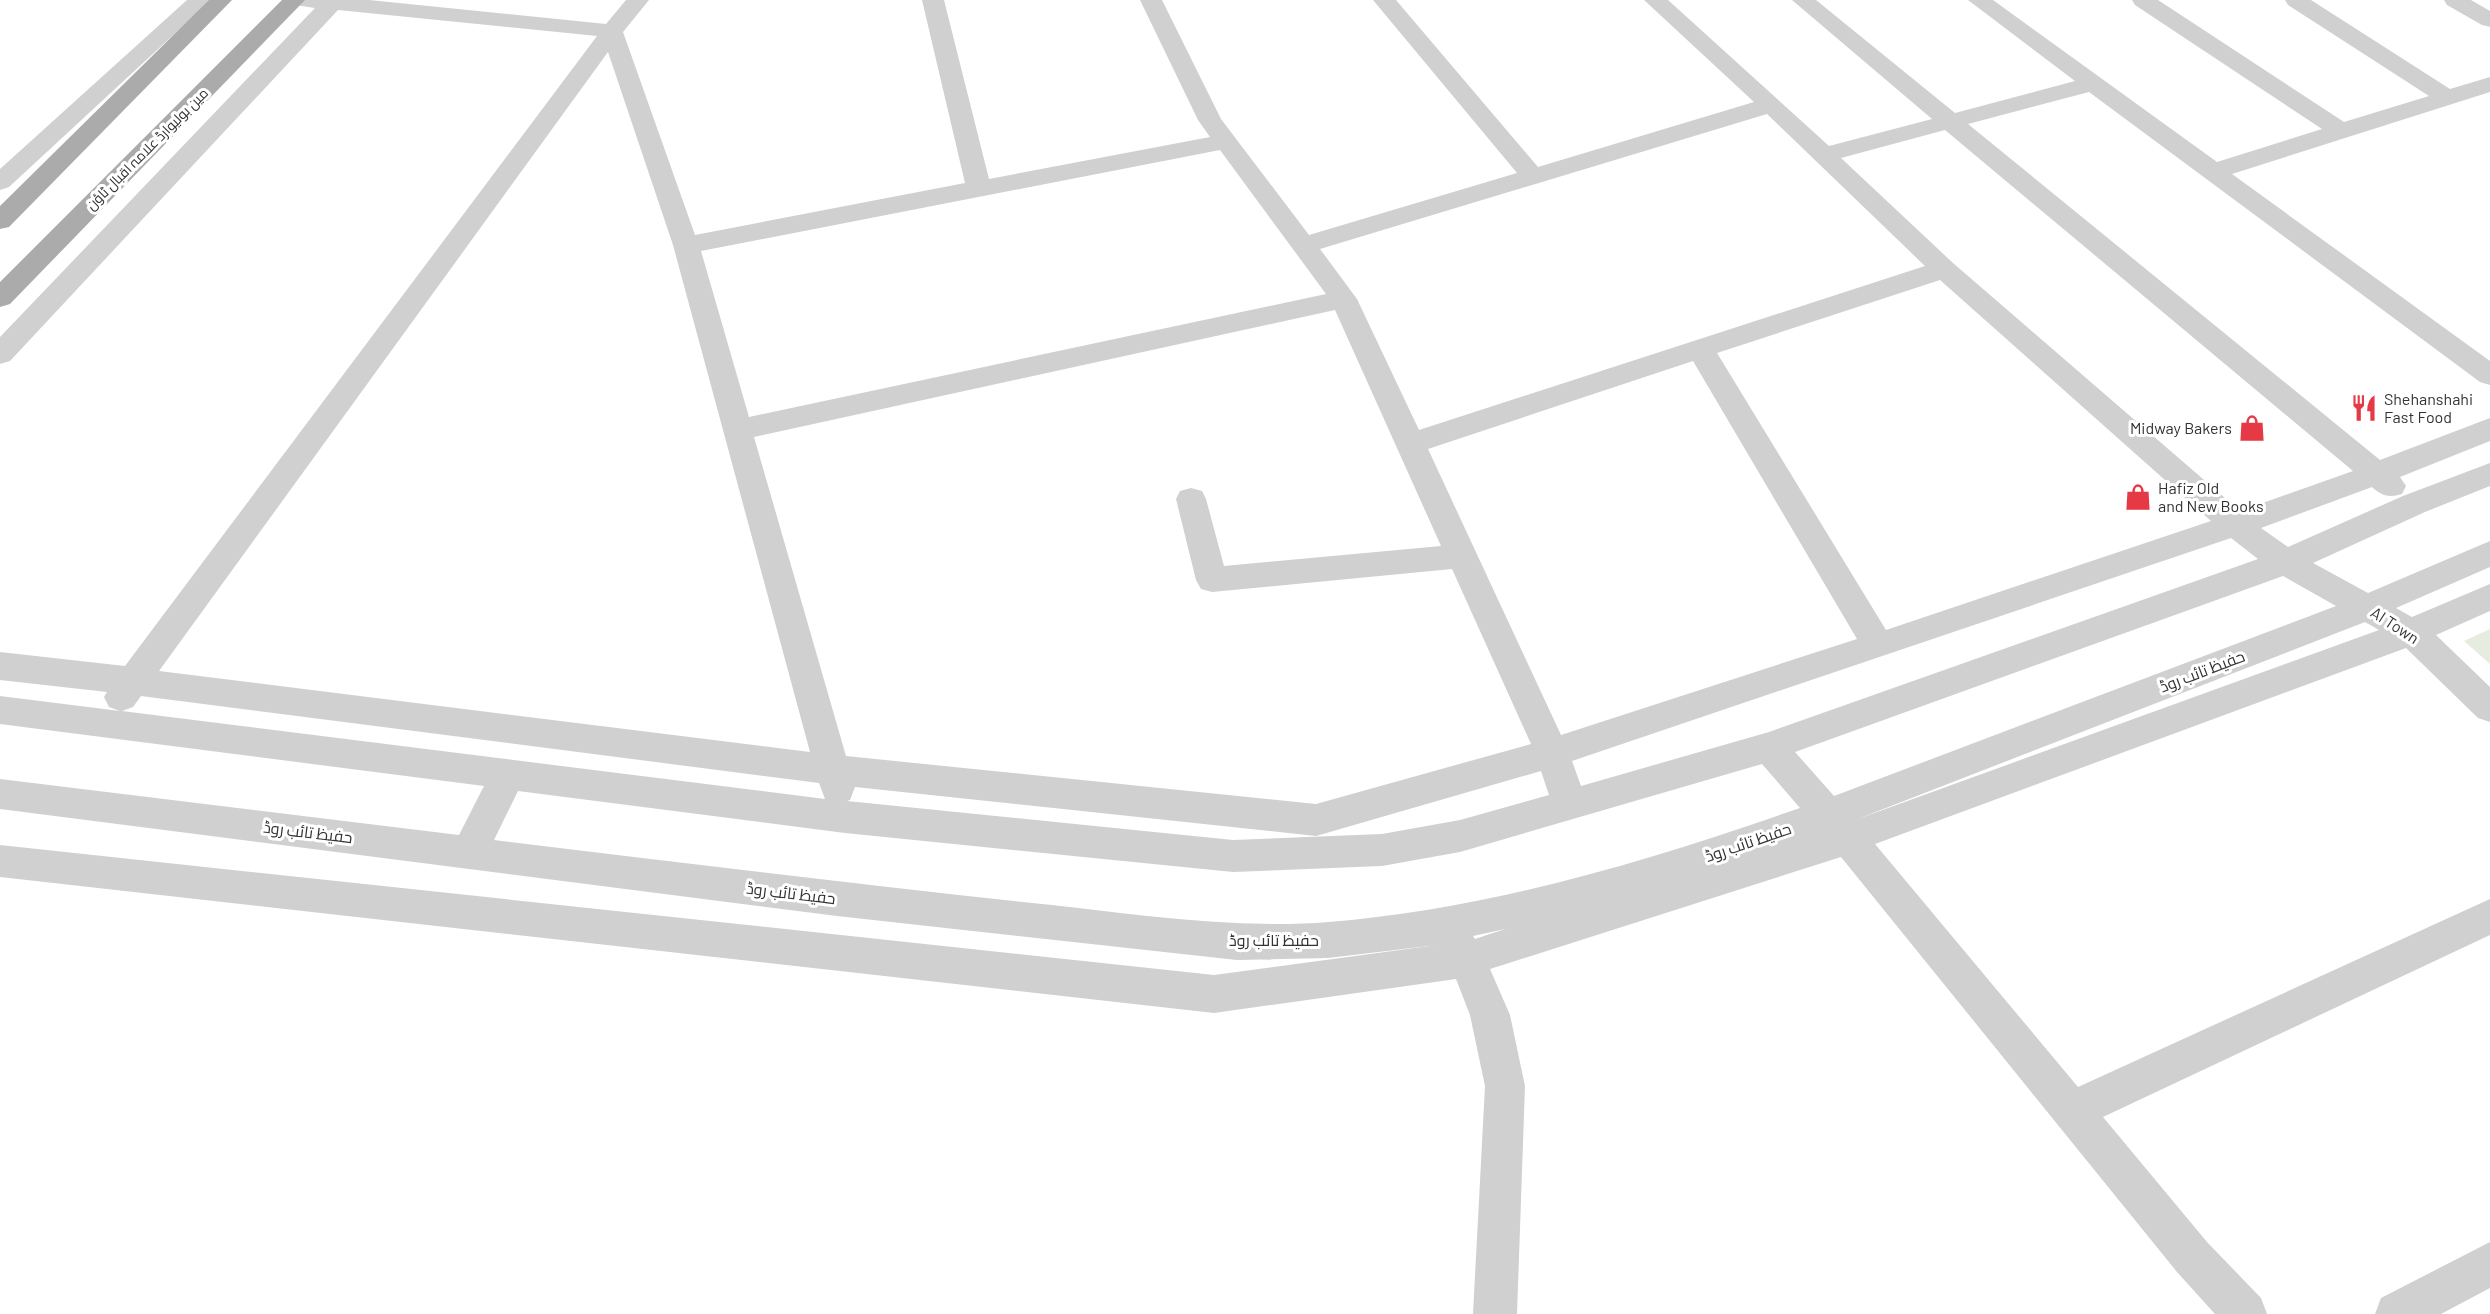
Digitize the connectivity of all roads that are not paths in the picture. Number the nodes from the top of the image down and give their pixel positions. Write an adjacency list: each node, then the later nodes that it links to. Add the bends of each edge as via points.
1 (200, 0): 28 (street)
2 (221, 0): 30 (main road)
3 (294, 0): 34 (main road, مین بولیوارڈ علامہ اقبال ٹاؤن)
4 (303, 0): 15 (street)
5 (638, 0): 17 (street)
6 (933, 0): 29 (street)
7 (1151, 0): 24 (street, via 1210,120)
8 (1384, 0): 27 (street)
9 (1655, 0): 21 (street, AI Town)
10 (1803, 0): 22 (street)
11 (1979, 0): 18 (street)
12 (2143, 0): 23 (street)
13 (2296, 0): 20 (street)
14 (2455, 0): 16 (street)
15 (333, 2): 17 (street); 37 (street)
16 (2490, 20)
17 (612, 31): 31 (street); 55 (street)
18 (2092, 84): 22 (street); 26 (street)
19 (2490, 84): 20 (street)
20 (2448, 98): 23 (street)
21 (1771, 105): 25 (street, AI Town); 27 (street)
22 (1950, 122): 25 (street); 42 (street)
23 (2341, 131): 26 (street)
24 (1226, 141): 29 (street); 32 (street)
25 (1824, 155): 33 (street, AI Town)
26 (2212, 172): 38 (street)
27 (1533, 176): 32 (street)
28 (0, 182)
29 (979, 188): 31 (street)
30 (0, 221)
31 (686, 245): 40 (street)
32 (1304, 245): 35 (street)
33 (1944, 269): 36 (street); 46 (street, AI Town)
34 (0, 298)
35 (1344, 298): 40 (street); 41 (street)
36 (1700, 349): 41 (street); 53 (street)
37 (0, 354)
38 (2490, 375)
39 (2490, 429): 42 (street)
40 (738, 430): 61 (street)
41 (1410, 444): 48 (street)
42 (2376, 474): 45 (street); 46 (street)
43 (2490, 474): 45 (street)
44 (1191, 499): 48 (street, via 1212,580)
45 (2414, 504): 49 (street)
46 (2235, 525): 49 (street, AI Town); 53 (street)
47 (2490, 554): 51 (street, حفیظ تائب روڈ)
48 (1461, 556): 60 (street)
49 (2285, 561): 51 (street, AI Town); 59 (street)
50 (2490, 597): 52 (street)
51 (2368, 607): 52 (street, AI Town); 66 (street, حفیظ تائب روڈ)
52 (2411, 632): 56 (street, AI Town); 66 (street)
53 (1878, 646): 60 (street)
54 (0, 666): 55 (street)
55 (132, 681): 58 (street); 61 (street)
56 (2490, 708)
57 (0, 710): 58 (street)
58 (103, 722): 62 (street)
59 (1769, 747): 64 (street); 66 (street)
60 (1552, 753): 61 (street, via 1316,820); 64 (street)
61 (833, 770): 65 (street)
62 (508, 775): 65 (street); 67 (street)
63 (0, 794): 67 (street, حفیظ تائب روڈ)
64 (1570, 804): 65 (street, via 1460,836 1382,850 1310,855 1233,856)
65 (845, 817)
66 (1839, 826): 70 (street, حفیظ تائب روڈ, via 1703,858 1614,886); 71 (street); 72 (street)
67 (469, 852): 70 (street, حفیظ تائب روڈ, via 1238,942 1328,940)
68 (0, 861): 71 (street, via 1214,994)
69 (2490, 916): 72 (street)
70 (1445, 925): 71 (street)
71 (1467, 959): 74 (street, via 1490,1015 1505,1086)
72 (2072, 1111): 75 (street, via 2192,1257)
73 (2490, 1264): 76 (street)
74 (1495, 1314)
75 (2245, 1314)
76 (2397, 1314)

